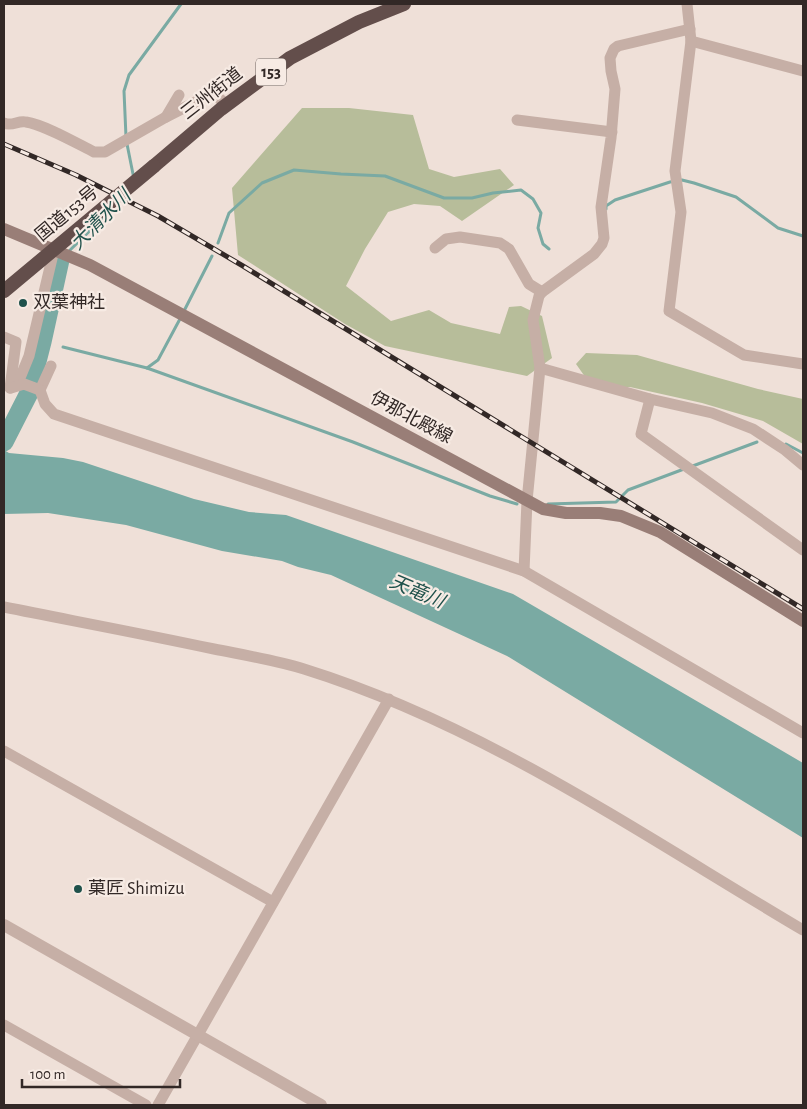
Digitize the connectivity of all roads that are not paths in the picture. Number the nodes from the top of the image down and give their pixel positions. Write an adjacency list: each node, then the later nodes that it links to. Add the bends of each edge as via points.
1 (404, 4): 7 (highway, 三州街道 / 153, via 359,22 290,58)
2 (687, 4): 3 (street)
3 (690, 29): 4 (street); 11 (street, via 614,49 610,58 615,89)
4 (691, 41): 5 (street); 19 (street, via 675,171 682,212 669,310 744,355)
5 (803, 71)
6 (179, 96): 8 (street)
7 (227, 105): 8 (street, via 213,93); 12 (highway, 三州街道 / 153)
8 (166, 117): 10 (street, via 105,152 94,152 24,121)
9 (517, 120): 11 (street)
10 (4, 123)
11 (612, 132): 17 (street, via 601,207 602,244 594,254)
12 (154, 166): 16 (highway, 国道153号 / 153, bridge)
13 (4, 228): 15 (main road, 伊那北殿線)
14 (435, 248): 17 (street, via 446,239 460,237 500,243 509,249 529,284)
15 (61, 253): 22 (street, via 29,356 20,378); 26 (main road, 伊那北殿線, via 90,265)
16 (4, 291)
17 (542, 292): 21 (street, via 532,320)
18 (4, 337): 22 (street, via 16,342)
19 (803, 364)
20 (51, 366): 23 (street)
21 (540, 368): 24 (street); 26 (street)
22 (7, 389): 23 (street, via 24,384)
23 (40, 390): 28 (street, via 44,404 54,414)
24 (650, 399): 25 (street, via 712,413 753,429); 27 (street, via 641,434)
25 (803, 466)
26 (527, 501): 28 (street); 30 (main road, 伊那北殿線, via 543,509 566,513 622,516 660,532)
27 (803, 550)
28 (524, 571): 32 (street)
29 (4, 609): 31 (street, via 302,668)
30 (803, 622)
31 (389, 699): 34 (street); 36 (street, via 550,778)
32 (803, 733)
33 (4, 751): 34 (street)
34 (273, 902): 38 (street)
35 (4, 925): 38 (street)
36 (803, 930)
37 (4, 1025): 39 (street)
38 (199, 1035): 40 (street); 41 (street)
39 (146, 1105)
40 (158, 1105)
41 (321, 1105)

